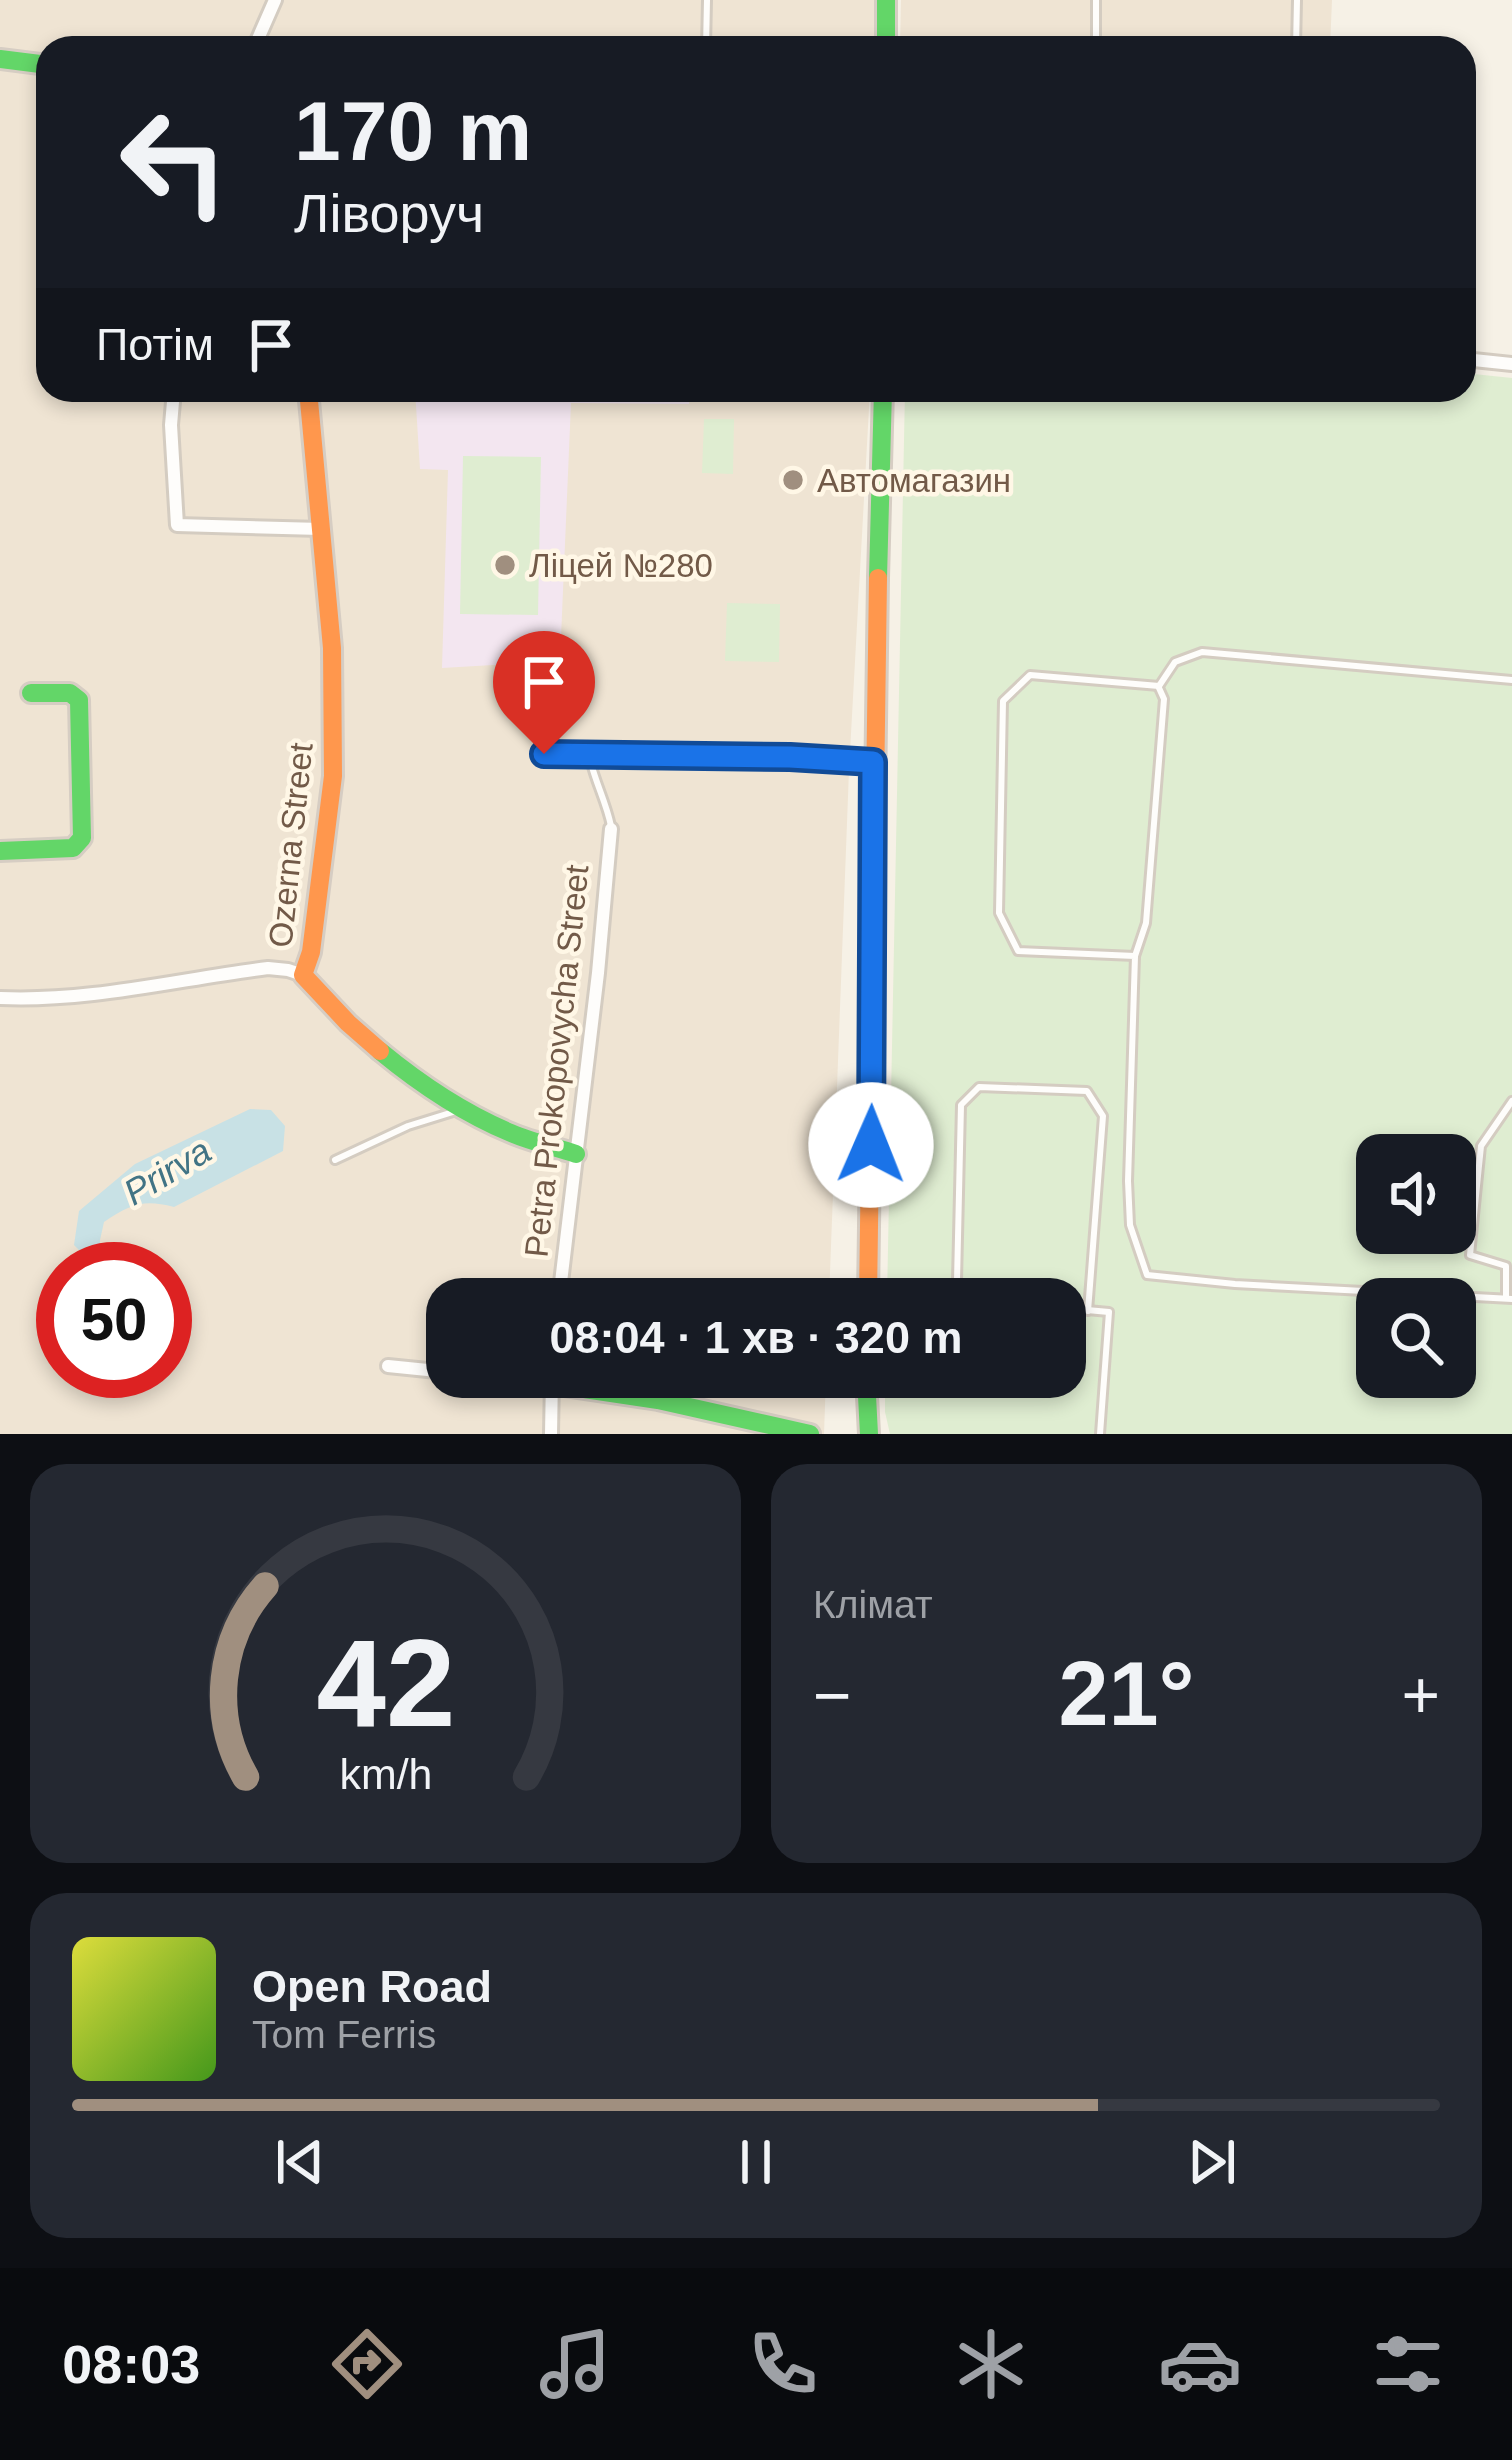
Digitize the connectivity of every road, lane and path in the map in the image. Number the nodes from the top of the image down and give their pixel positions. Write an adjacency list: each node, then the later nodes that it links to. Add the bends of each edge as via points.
1 (275, 0): 6 (street)
2 (707, 0): 7 (lane)
3 (886, 0): 8 (street)
4 (1096, 0): 9 (lane)
5 (1298, 0): 10 (lane)
6 (259, 36)
7 (706, 36)
8 (886, 36)
9 (1096, 36)
10 (1296, 36)
11 (0, 59): 12 (street)
12 (36, 64)
13 (1476, 360): 14 (street)
14 (1512, 364)
15 (173, 402): 18 (street, via 177,525)
16 (309, 402): 18 (street, Ozerna Street)
17 (883, 402): 24 (street)
18 (321, 529): 28 (street, Ozerna Street, via 333,776)
19 (1512, 680): 20 (lane, via 1202,652 1175,662)
20 (1159, 686): 27 (lane, via 1165,699 1146,923); 27 (lane, via 1030,675 1003,701 999,913 1018,951)
21 (31, 693): 26 (street, via 79,700 82,838 73,848)
22 (544, 754): 23 (lane)
23 (589, 755): 24 (lane); 25 (lane)
24 (873, 762): 35 (street)
25 (611, 829): 32 (street, Petra Prokopovycha Street)
26 (0, 851)
27 (1136, 956): 37 (lane, via 1128,1180 1130,1225 1148,1275)
28 (303, 975): 29 (street, via 268,968 87,995); 31 (street, Ozerna Street, via 365,1038)
29 (0, 998)
30 (1512, 1101): 37 (lane, via 1481,1146 1470,1255 1506,1266)
31 (462, 1108): 32 (street, Ozerna Street); 33 (lane)
32 (576, 1154): 34 (street, Petra Prokopovycha Street)
33 (335, 1160)
34 (562, 1278)
35 (868, 1278)
36 (957, 1278): 38 (lane, via 961,1105 979,1087 1087,1091 1103,1116)
37 (1509, 1299)
38 (1088, 1310): 47 (lane, via 1108,1312)
39 (388, 1366): 40 (street)
40 (426, 1370)
41 (552, 1398): 44 (street)
42 (645, 1398): 45 (street)
43 (867, 1398): 46 (street)
44 (551, 1434)
45 (810, 1434)
46 (869, 1434)
47 (1100, 1434)

